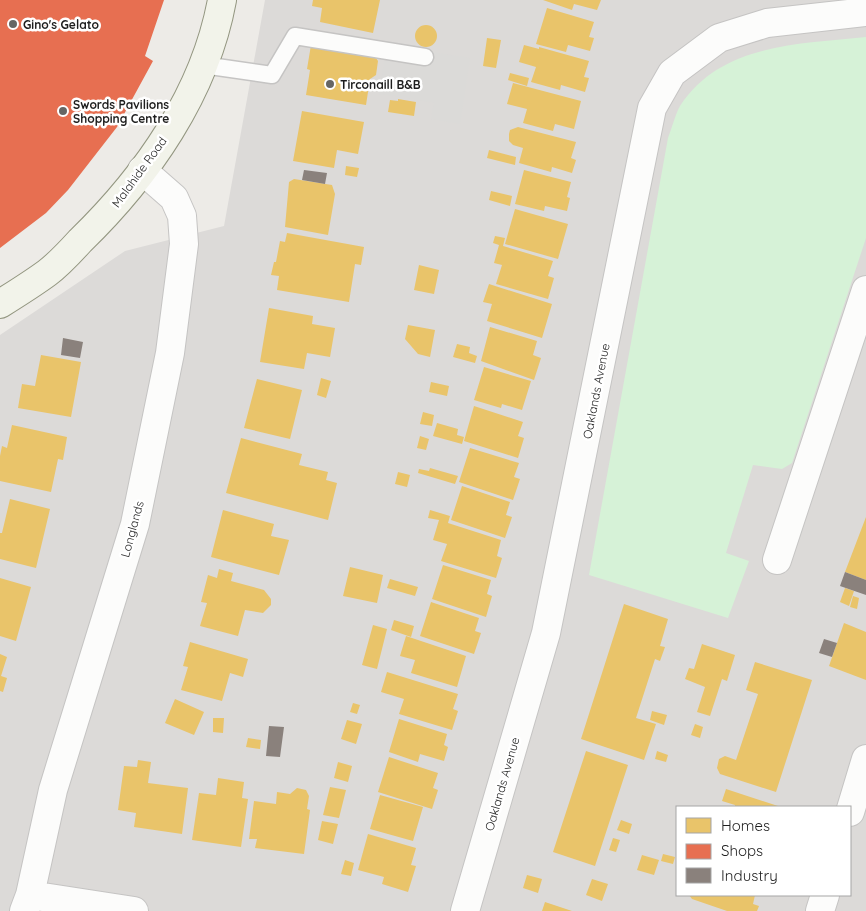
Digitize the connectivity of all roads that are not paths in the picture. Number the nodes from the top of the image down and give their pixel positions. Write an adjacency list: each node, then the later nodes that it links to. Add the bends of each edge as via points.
1 (222, 0): 4 (main road, Malahide Road, via 213,42)
2 (866, 12): 14 (street, Oaklands Avenue, via 767,24 719,38 672,73 652,108 546,633)
3 (425, 57): 4 (lane, via 295,36 272,75)
4 (203, 66): 5 (main road, Malahide Road, via 189,99)
5 (142, 170): 7 (main road, Malahide Road, via 109,213 49,272); 12 (street, Longlands, via 174,198 182,216 184,244 170,353 135,524 53,790)
6 (866, 290): 8 (street)
7 (0, 304)
8 (777, 560)
9 (866, 759): 10 (street)
10 (851, 809)
11 (825, 896): 15 (street)
12 (27, 903): 13 (street, Longlands)
13 (134, 911)
14 (464, 911)
15 (820, 911)

